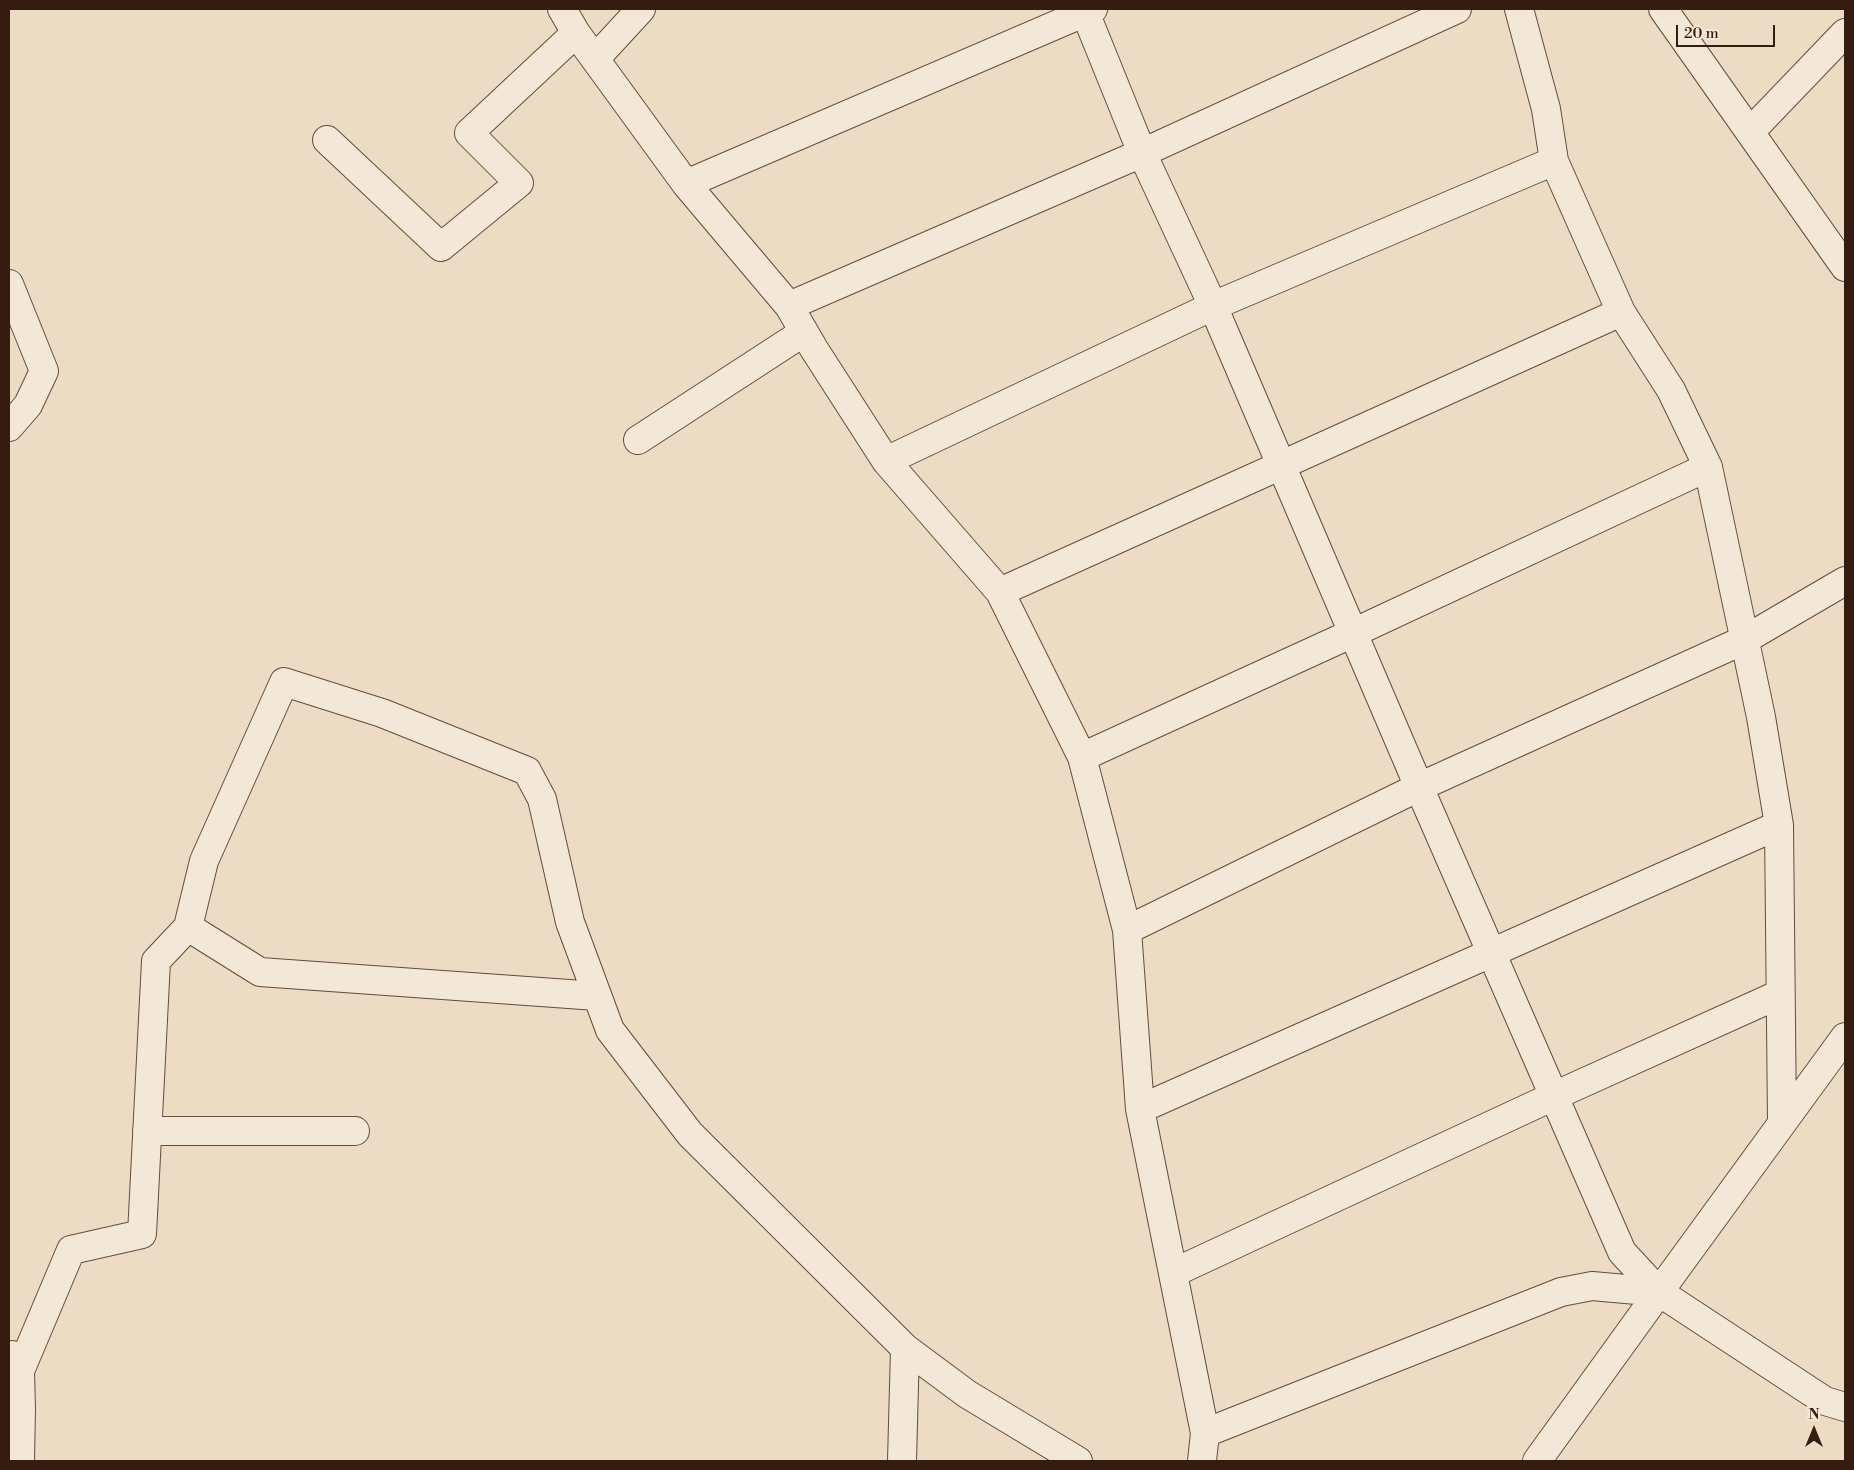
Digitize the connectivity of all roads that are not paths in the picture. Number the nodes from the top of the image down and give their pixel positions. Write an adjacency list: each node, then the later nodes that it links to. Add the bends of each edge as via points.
1 (562, 9): 7 (street)
2 (641, 9): 9 (street)
3 (1457, 9): 12 (street)
4 (1519, 9): 13 (street, via 1546,108)
5 (1663, 9): 10 (street)
6 (1089, 10): 12 (street); 14 (street)
7 (576, 32): 9 (street); 11 (street, via 469,133 519,183 441,247)
8 (1845, 33): 10 (street)
9 (595, 59): 14 (street)
10 (1751, 132): 15 (street)
11 (327, 140)
12 (1142, 153): 17 (street); 18 (street)
13 (1554, 161): 18 (street); 19 (street)
14 (686, 184): 17 (street)
15 (1845, 267)
16 (9, 284): 21 (street, via 44,371 28,405)
17 (790, 306): 20 (street)
18 (1213, 306): 23 (street); 24 (street)
19 (1621, 312): 24 (street); 25 (street, via 1671,390)
20 (804, 332): 22 (street); 23 (street)
21 (9, 427)
22 (638, 440)
23 (886, 461): 27 (street)
24 (1281, 466): 27 (street); 28 (street)
25 (1708, 466): 28 (street); 29 (street)
26 (1845, 580): 29 (street)
27 (1000, 592): 30 (street)
28 (1353, 633): 30 (street); 31 (street)
29 (1744, 640): 31 (street); 32 (street)
30 (1082, 757): 34 (street)
31 (1419, 787): 34 (street); 35 (street)
32 (1779, 824): 35 (street); 36 (street)
33 (188, 927): 37 (street, via 260,972); 37 (street, via 204,861 284,682 382,712 527,771 542,799 570,922); 42 (street, via 156,961)
34 (1128, 930): 40 (street)
35 (1492, 952): 39 (street); 40 (street)
36 (1780, 994): 39 (street); 41 (street)
37 (598, 996): 46 (street, via 610,1030 690,1134)
38 (1845, 1037): 41 (street)
39 (1554, 1096): 44 (street); 45 (street, via 1622,1252)
40 (1140, 1109): 44 (street)
41 (1782, 1122): 45 (street)
42 (147, 1131): 43 (street); 47 (street, via 142,1234 71,1250)
43 (356, 1131)
44 (1173, 1273): 49 (street)
45 (1659, 1292): 48 (street, via 1825,1401); 49 (street, via 1592,1286 1561,1292); 54 (street)
46 (905, 1348): 51 (street); 52 (street, via 967,1394)
47 (14, 1360): 50 (street, via 22,1409)
48 (1845, 1407)
49 (1205, 1433): 53 (street)
50 (20, 1461)
51 (902, 1461)
52 (1078, 1461)
53 (1202, 1461)
54 (1537, 1461)

